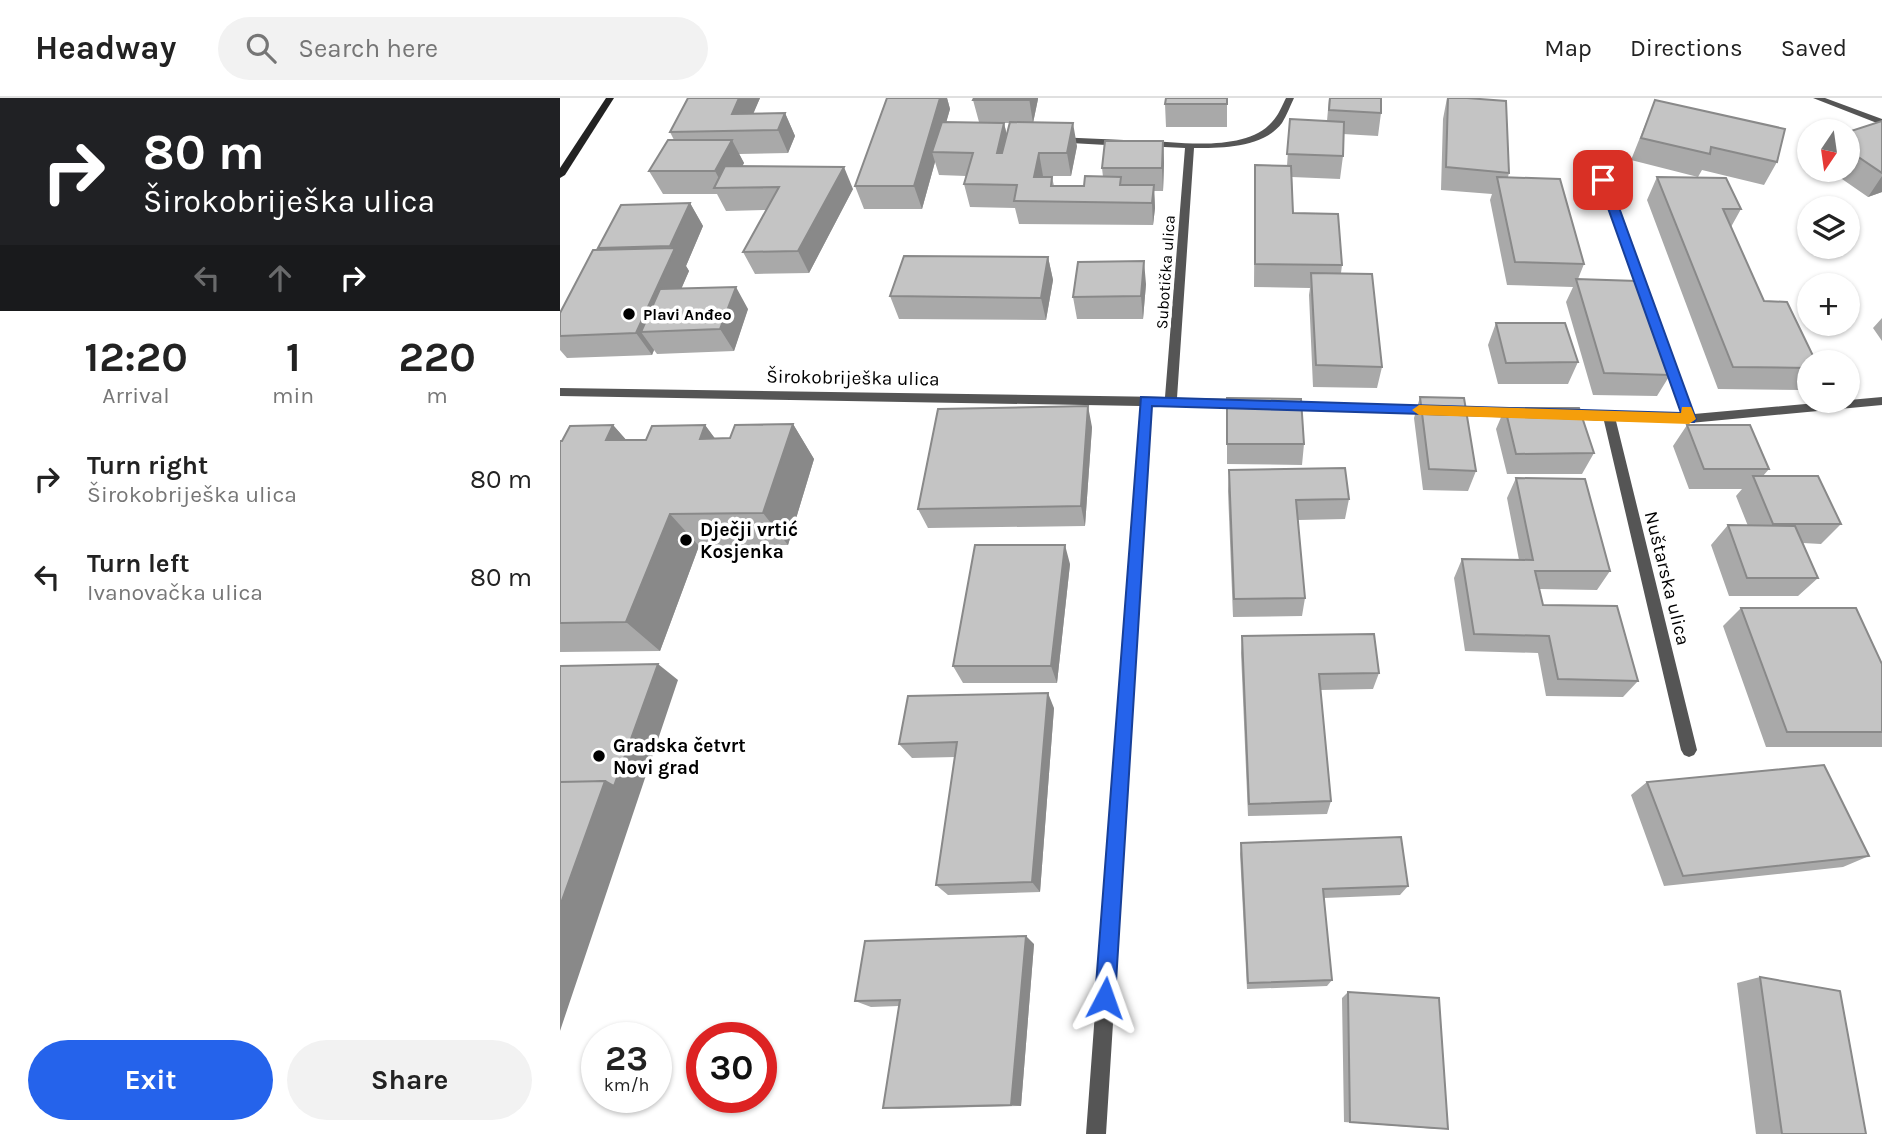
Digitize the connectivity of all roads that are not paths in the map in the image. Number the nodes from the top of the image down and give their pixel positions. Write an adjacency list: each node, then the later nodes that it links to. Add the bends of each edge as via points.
1 (610, 98): 7 (main road)
2 (1290, 98): 6 (street, via 1276,124 1259,137)
3 (1817, 98): 4 (street)
4 (1882, 122)
5 (1042, 140): 6 (street)
6 (1190, 145): 11 (street, Subotička ulica)
7 (560, 175)
8 (1603, 180): 18 (street)
9 (560, 392): 10 (street, Širokobriješka ulica)
10 (1146, 401): 11 (street, Širokobriješka ulica); 20 (street)
11 (1171, 401): 13 (street, Širokobriješka ulica)
12 (1882, 401): 18 (street)
13 (1253, 404)
14 (1267, 404): 15 (street)
15 (1538, 414)
16 (1552, 414): 17 (street)
17 (1609, 416): 18 (street); 19 (street, Nuštarska ulica)
18 (1689, 419)
19 (1689, 750)
20 (1096, 1134)

